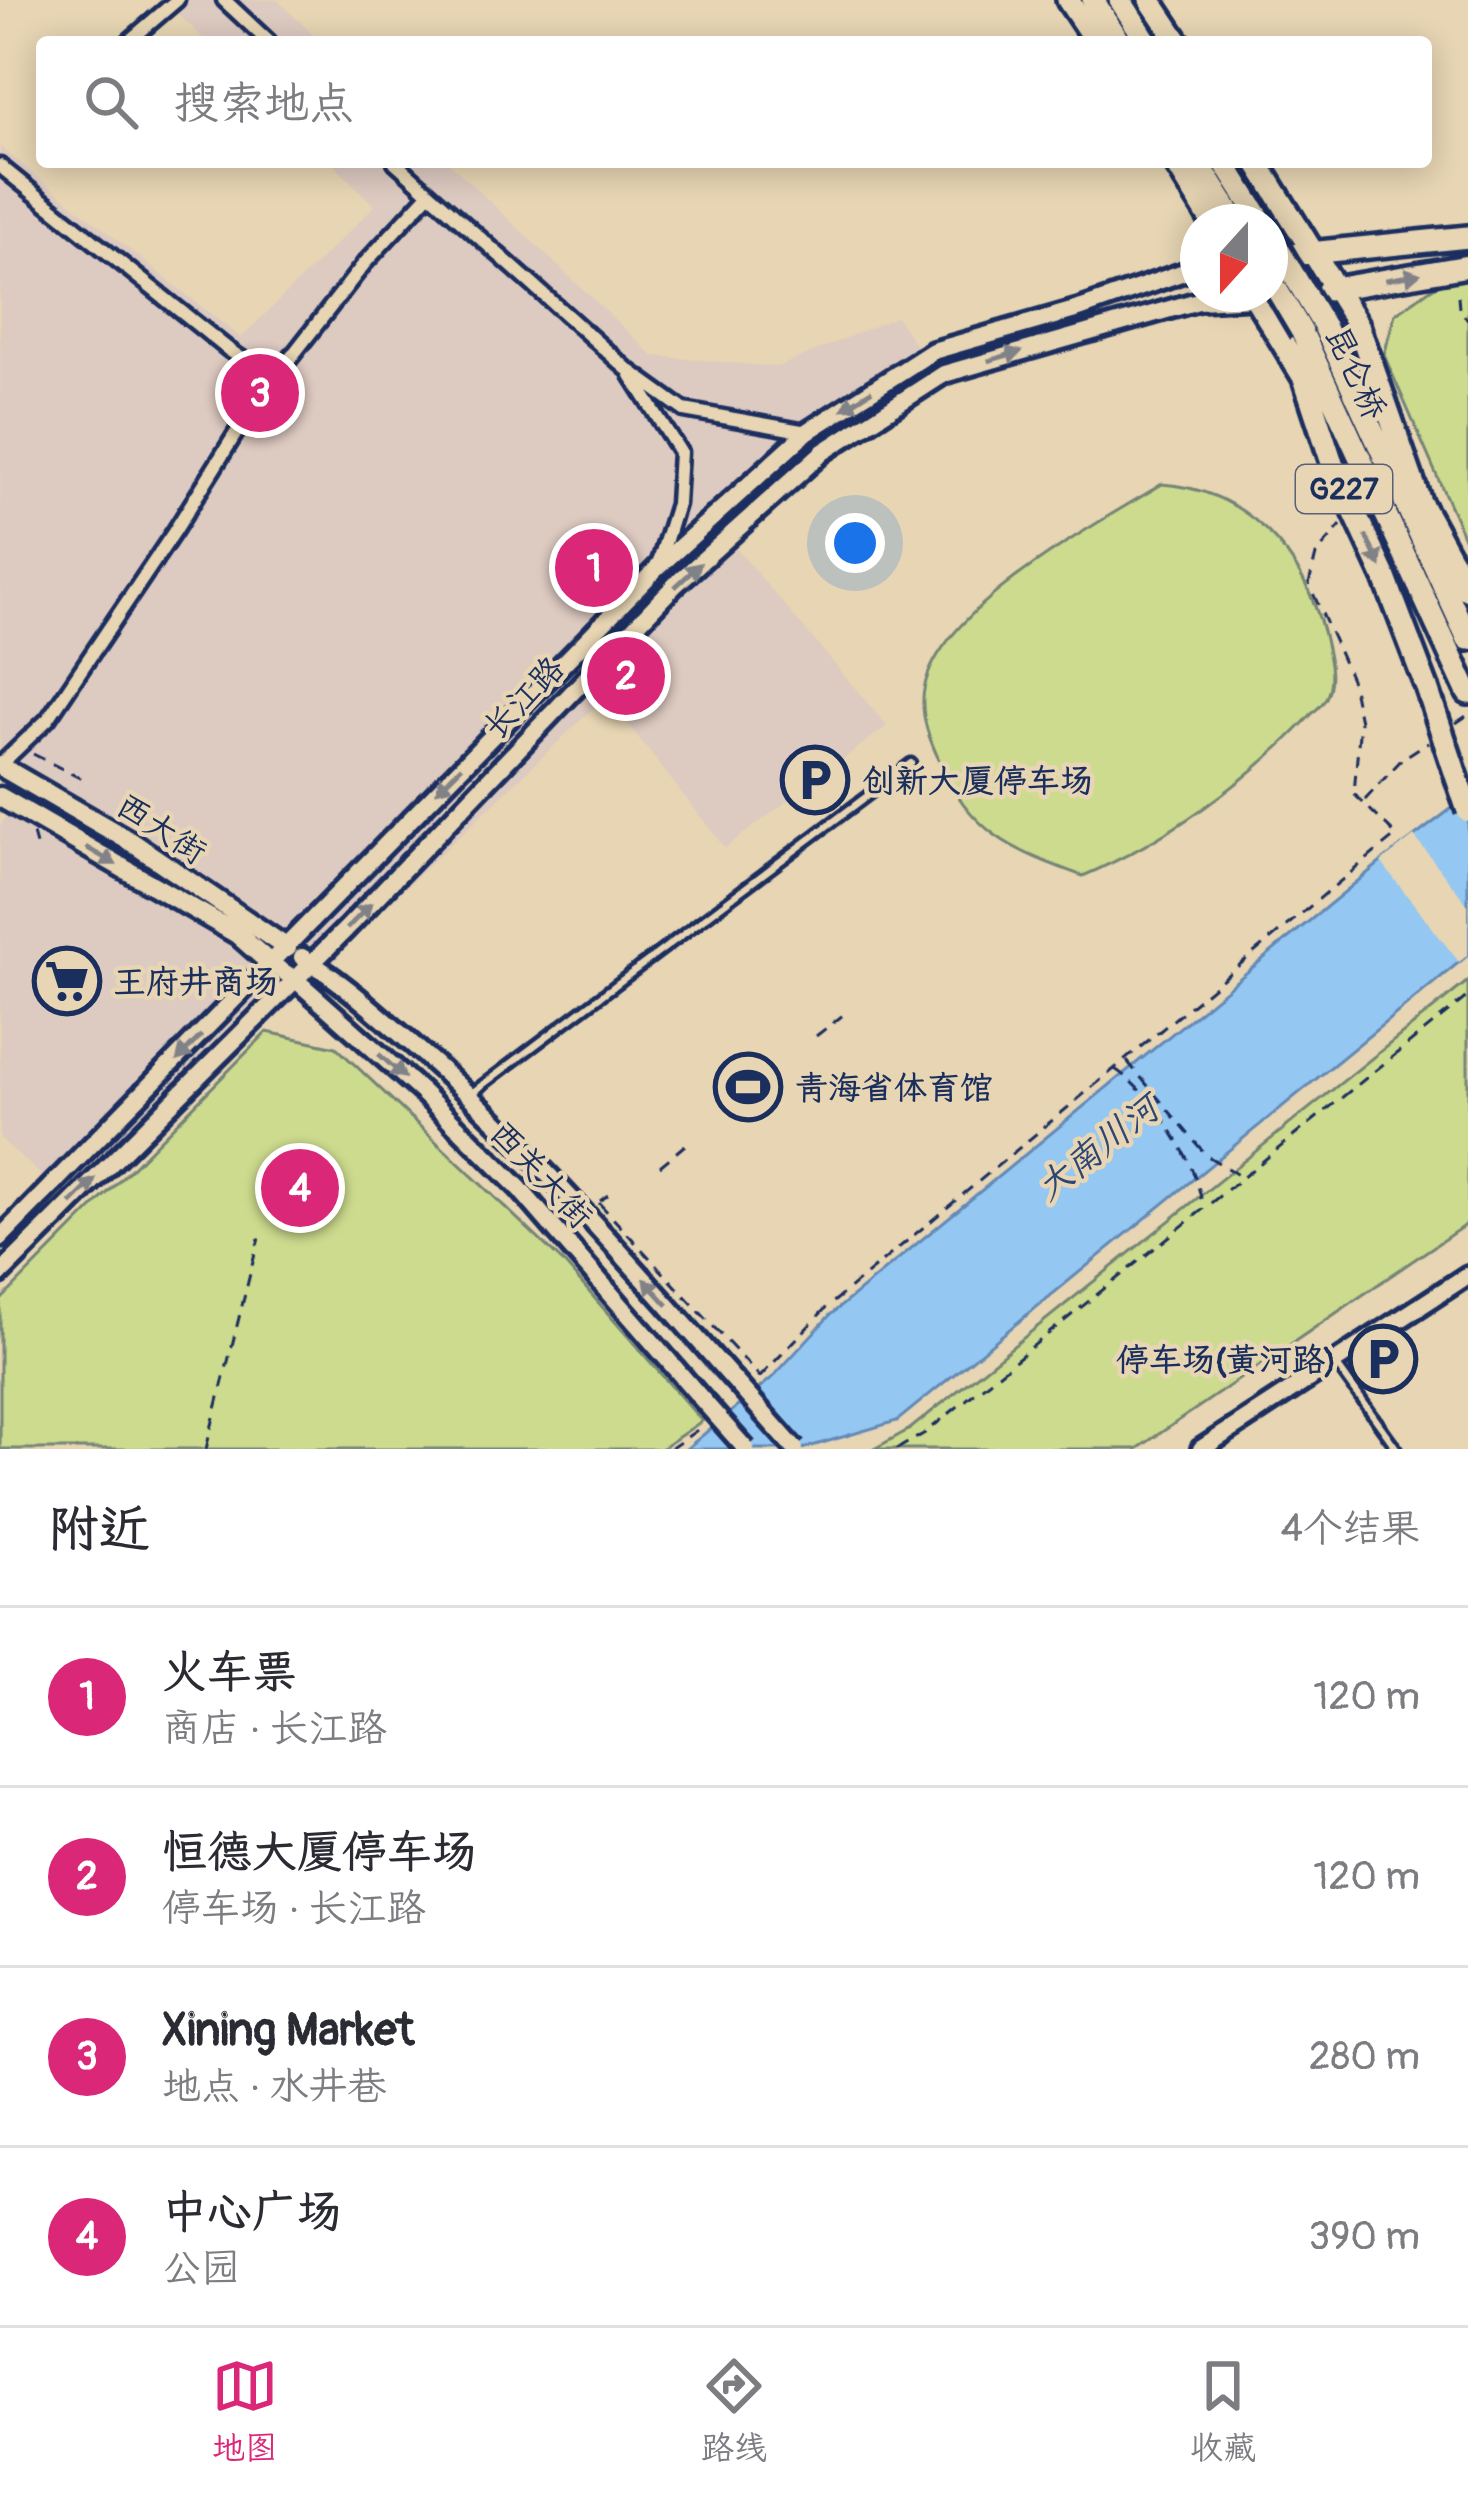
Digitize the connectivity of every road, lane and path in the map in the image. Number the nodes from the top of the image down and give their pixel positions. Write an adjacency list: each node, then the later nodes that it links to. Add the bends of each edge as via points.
1 (177, 0): 7 (street)
2 (224, 0): 8 (street)
3 (1068, 0): 9 (highway)
4 (1094, 0): 10 (highway)
5 (1120, 0): 11 (highway)
6 (1150, 0): 12 (highway)
7 (135, 36)
8 (262, 36)
9 (1092, 36)
10 (1116, 36)
11 (1143, 36)
12 (1174, 36)
13 (0, 166): 37 (street)
14 (401, 168): 19 (street)
15 (1179, 168): 20 (highway)
16 (1202, 168): 21 (highway)
17 (1228, 168): 22 (highway)
18 (1261, 168): 24 (highway)
19 (429, 194): 36 (street); 37 (street)
20 (1201, 204)
21 (1225, 204)
22 (1251, 204)
23 (1468, 237): 24 (highway)
24 (1315, 251): 25 (highway); 29 (highway, G227)
25 (1288, 255)
26 (1288, 265): 42 (highway, 昆仑桥, bridge, via 1324,326)
27 (1468, 266): 29 (highway, one-way to 27)
28 (1180, 273): 38 (main road, 长江路, one-way to 38, via 933,351)
29 (1335, 289): 30 (highway); 41 (highway, G227, via 1358,325 1420,502)
30 (1288, 293)
31 (1458, 296): 35 (path)
32 (1180, 307): 55 (main road, 长江路, one-way to 32, via 676,585 823,452 944,374)
33 (1288, 308): 43 (highway, 昆仑桥, bridge)
34 (1264, 312): 39 (highway, G227, via 1304,378)
35 (1468, 320)
36 (627, 369): 38 (street, via 684,410); 40 (street, via 680,452 677,504)
37 (273, 380): 47 (street)
38 (807, 432): 40 (main road, 长江路)
39 (1354, 510): 52 (path, via 1316,555 1309,584 1351,679 1360,722 1354,794); 53 (highway, G227, one-way to 53, bridge)
40 (658, 567): 54 (main road, 长江路, one-way to 54)
41 (1468, 590)
42 (1468, 639)
43 (1468, 693)
44 (1468, 715): 45 (path)
45 (1452, 726)
46 (1435, 737): 52 (path)
47 (21, 748): 49 (street); 50 (path)
48 (911, 763): 65 (lane)
49 (0, 766): 54 (main road, 西大街, via 133,843)
50 (82, 779)
51 (0, 797): 56 (main road, 西大街, one-way to 56, via 237,934)
52 (1364, 801): 61 (path, via 1396,835)
53 (1468, 811)
54 (286, 948): 55 (main road); 56 (main road, 长江路)
55 (311, 962): 57 (main road, 长江路); 65 (main road)
56 (271, 964): 57 (main road, 西关大街); 74 (main road, 长江路, one-way to 74)
57 (295, 980): 76 (main road, 长江路, one-way to 57); 81 (main road, 西关大街, one-way to 81, bridge, via 519,1188)
58 (1468, 996): 70 (path)
59 (847, 1012): 60 (path)
60 (816, 1036)
61 (1126, 1058): 62 (path); 63 (path)
62 (1115, 1069): 64 (path); 79 (path, via 825,1309)
63 (1144, 1085): 64 (path); 66 (path)
64 (1139, 1090): 67 (path)
65 (470, 1094): 82 (main road, one-way to 65, bridge)
66 (1172, 1117): 67 (path); 70 (path, via 1206,1155)
67 (1165, 1124): 73 (path, via 1186,1155)
68 (686, 1145): 69 (path)
69 (660, 1166)
70 (1242, 1178): 73 (path)
71 (608, 1195): 72 (path)
72 (599, 1202)
73 (1203, 1207): 83 (path)
74 (0, 1238)
75 (260, 1238): 80 (path)
76 (0, 1274)
77 (1466, 1281): 78 (main road)
78 (1335, 1362): 84 (main road); 85 (lane)
79 (760, 1377)
80 (206, 1449)
81 (746, 1449)
82 (794, 1449)
83 (897, 1449)
84 (1201, 1449)
85 (1397, 1449)

